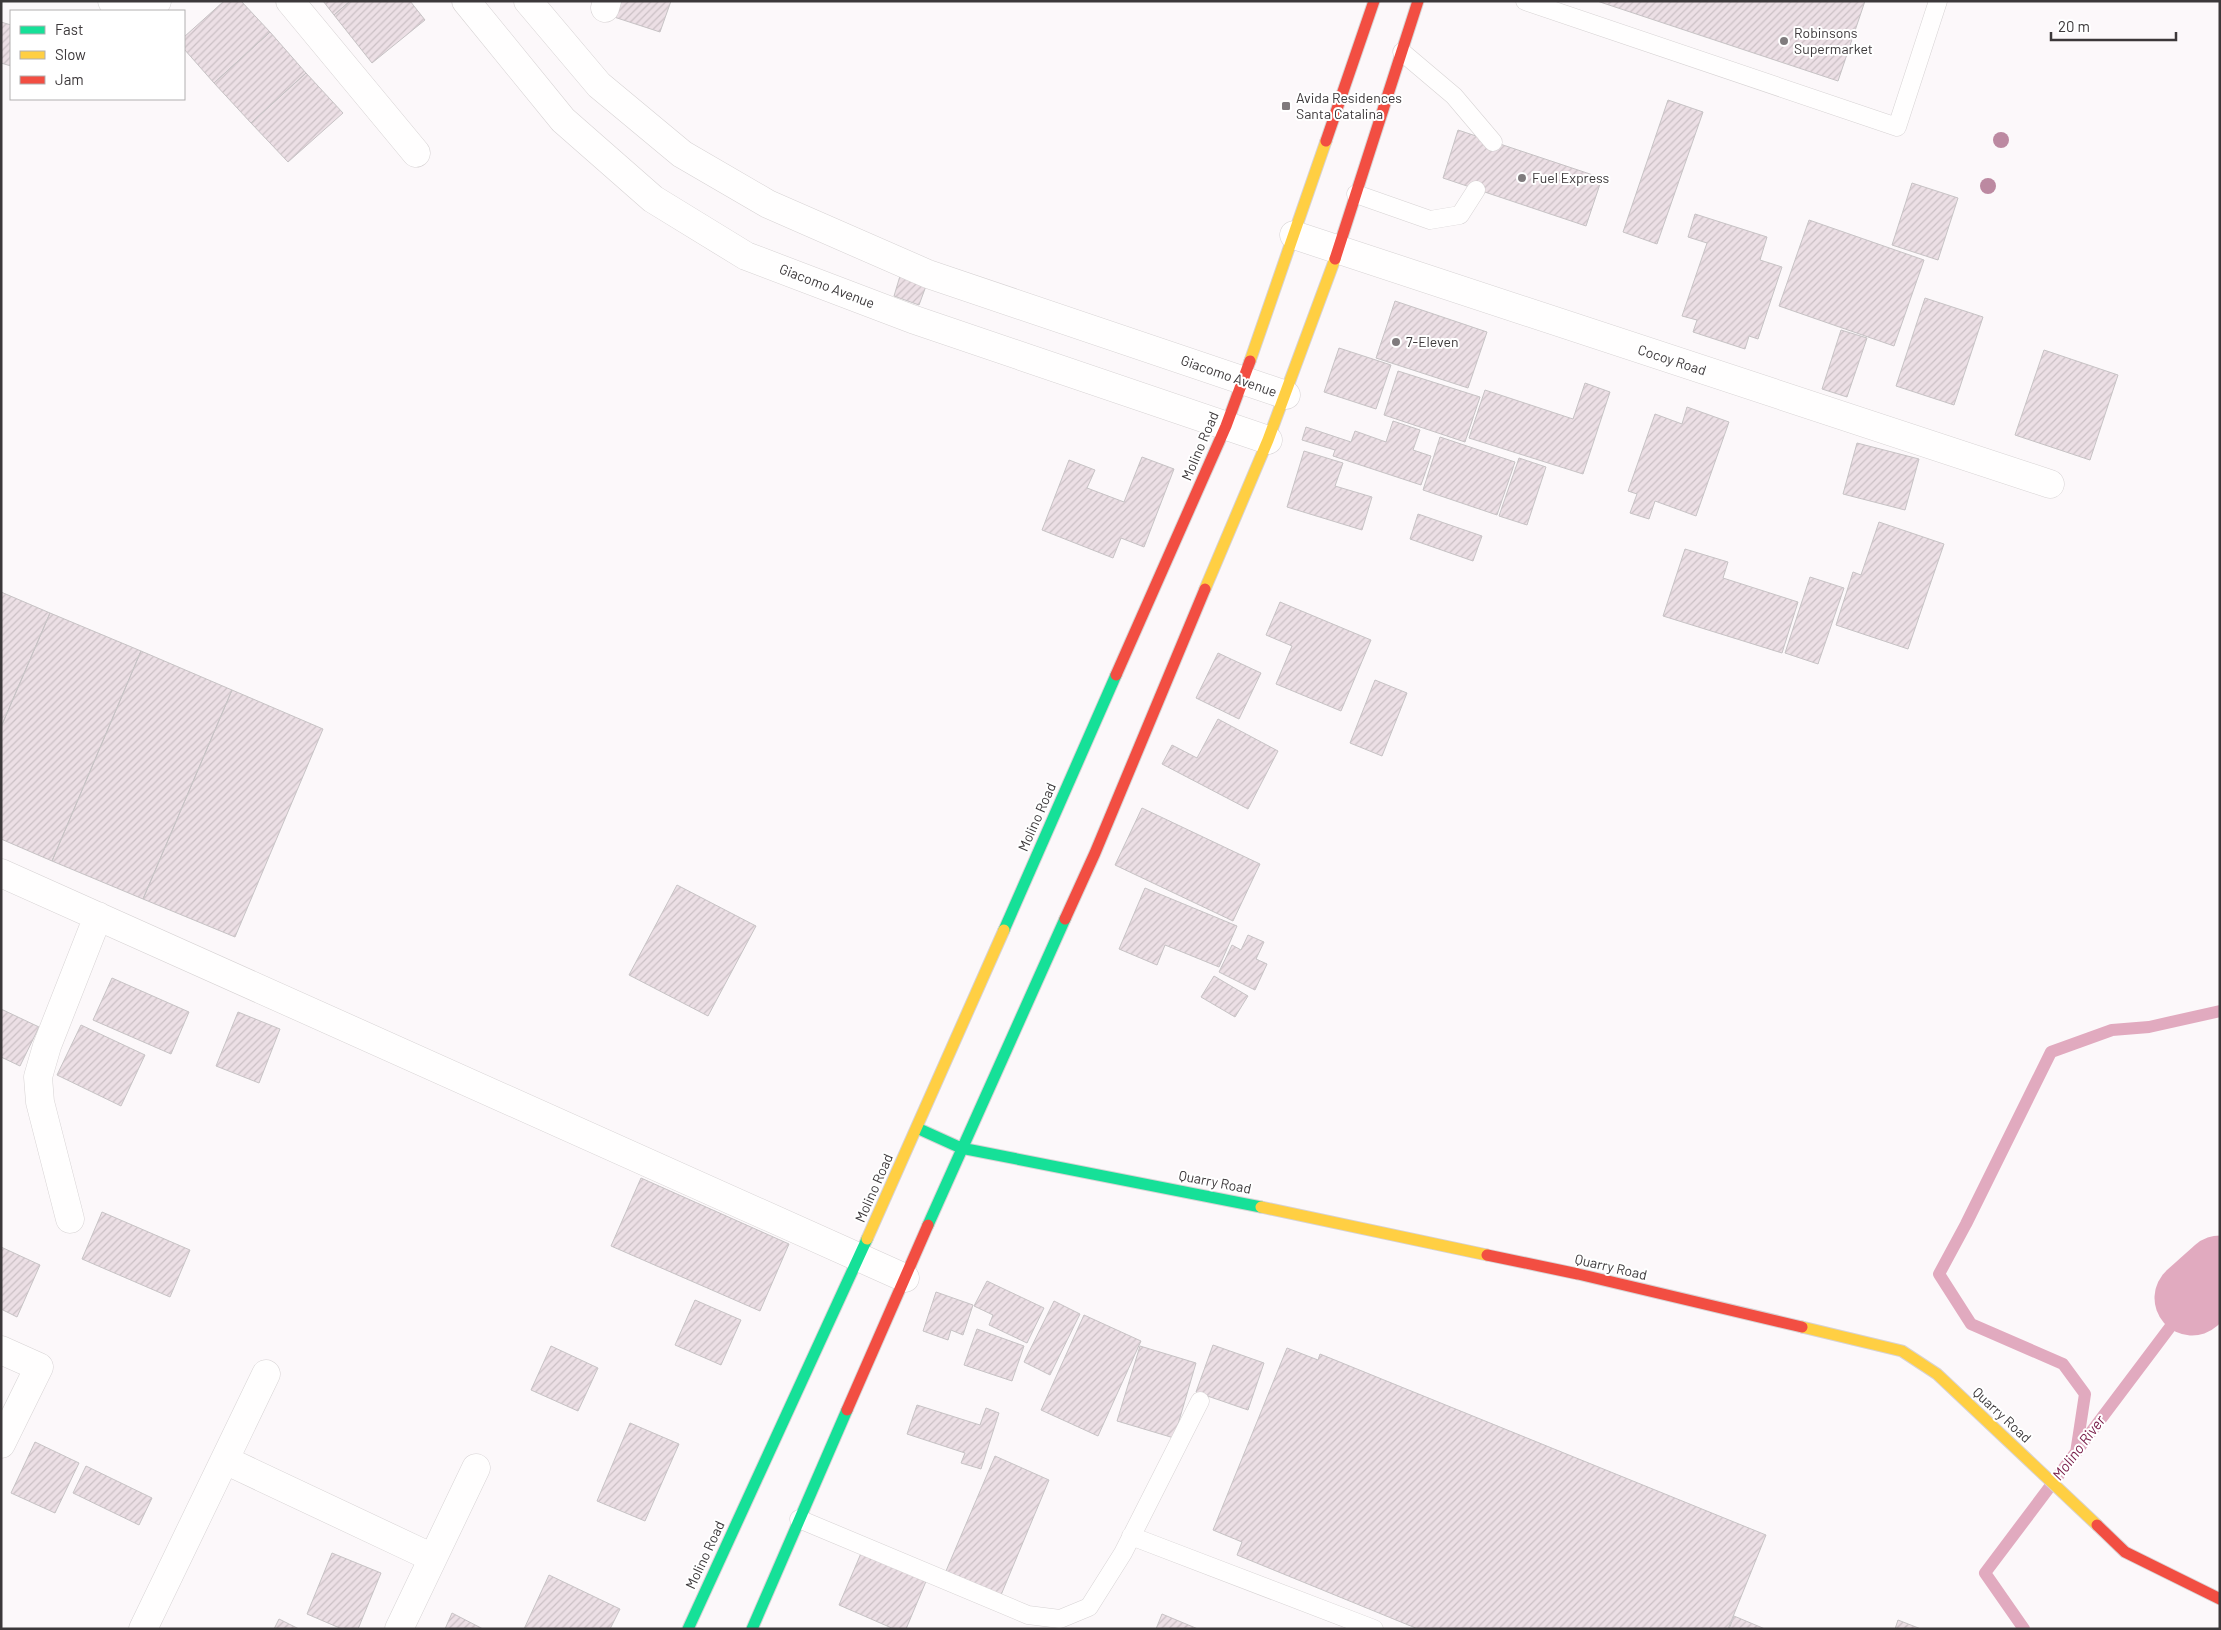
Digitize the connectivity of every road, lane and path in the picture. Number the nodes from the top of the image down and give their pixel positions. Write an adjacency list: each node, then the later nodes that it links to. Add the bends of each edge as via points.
1 (112, 1): 2 (street, via 143,10)
2 (157, 1)
3 (290, 1): 12 (street)
4 (466, 1): 19 (street, Giacomo Avenue, via 563,120 653,199 746,256 912,319)
5 (528, 1): 17 (street, Giacomo Avenue, via 599,85 682,154 768,204 928,274)
6 (1374, 1): 15 (main road, Molino Road)
7 (1418, 1): 10 (main road)
8 (1525, 1): 9 (lane, via 1897,127)
9 (1938, 1)
10 (1402, 52): 11 (lane, via 1454,96); 14 (main road)
11 (1493, 142)
12 (416, 152)
13 (1476, 190): 14 (lane, via 1460,215 1430,220)
14 (1356, 194): 16 (main road)
15 (1294, 235): 16 (street, Cocoy Road); 17 (main road, Molino Road)
16 (1338, 250): 18 (main road); 21 (street, Cocoy Road)
17 (1243, 380): 18 (street, Giacomo Avenue); 19 (main road, Molino Road)
18 (1286, 395): 20 (main road)
19 (1226, 426): 20 (street, Giacomo Avenue); 24 (main road, Molino Road)
20 (1268, 440): 25 (main road, via 1095,853)
21 (2050, 484)
22 (1, 873): 23 (street)
23 (98, 916): 26 (street, via 47,1046 38,1078 40,1102); 27 (street)
24 (917, 1128): 25 (main road, Quarry Road); 27 (main road, Molino Road)
25 (961, 1148): 28 (main road); 38 (main road, Quarry Road, via 1568,1272 1902,1351 1937,1374 2125,1552)
26 (70, 1218)
27 (859, 1258): 28 (street); 41 (main road, Molino Road)
28 (905, 1278): 35 (main road)
29 (1, 1350): 32 (street, via 39,1367)
30 (266, 1374): 33 (street)
31 (1200, 1401): 36 (lane)
32 (1, 1444)
33 (225, 1460): 37 (street); 39 (street)
34 (476, 1468): 37 (street)
35 (800, 1519): 36 (lane, via 1028,1615 1060,1618 1090,1607); 42 (main road)
36 (1131, 1536): 43 (lane)
37 (433, 1558): 40 (street)
38 (2220, 1599)
39 (143, 1629)
40 (399, 1629)
41 (688, 1629)
42 (752, 1629)
43 (1374, 1629)

